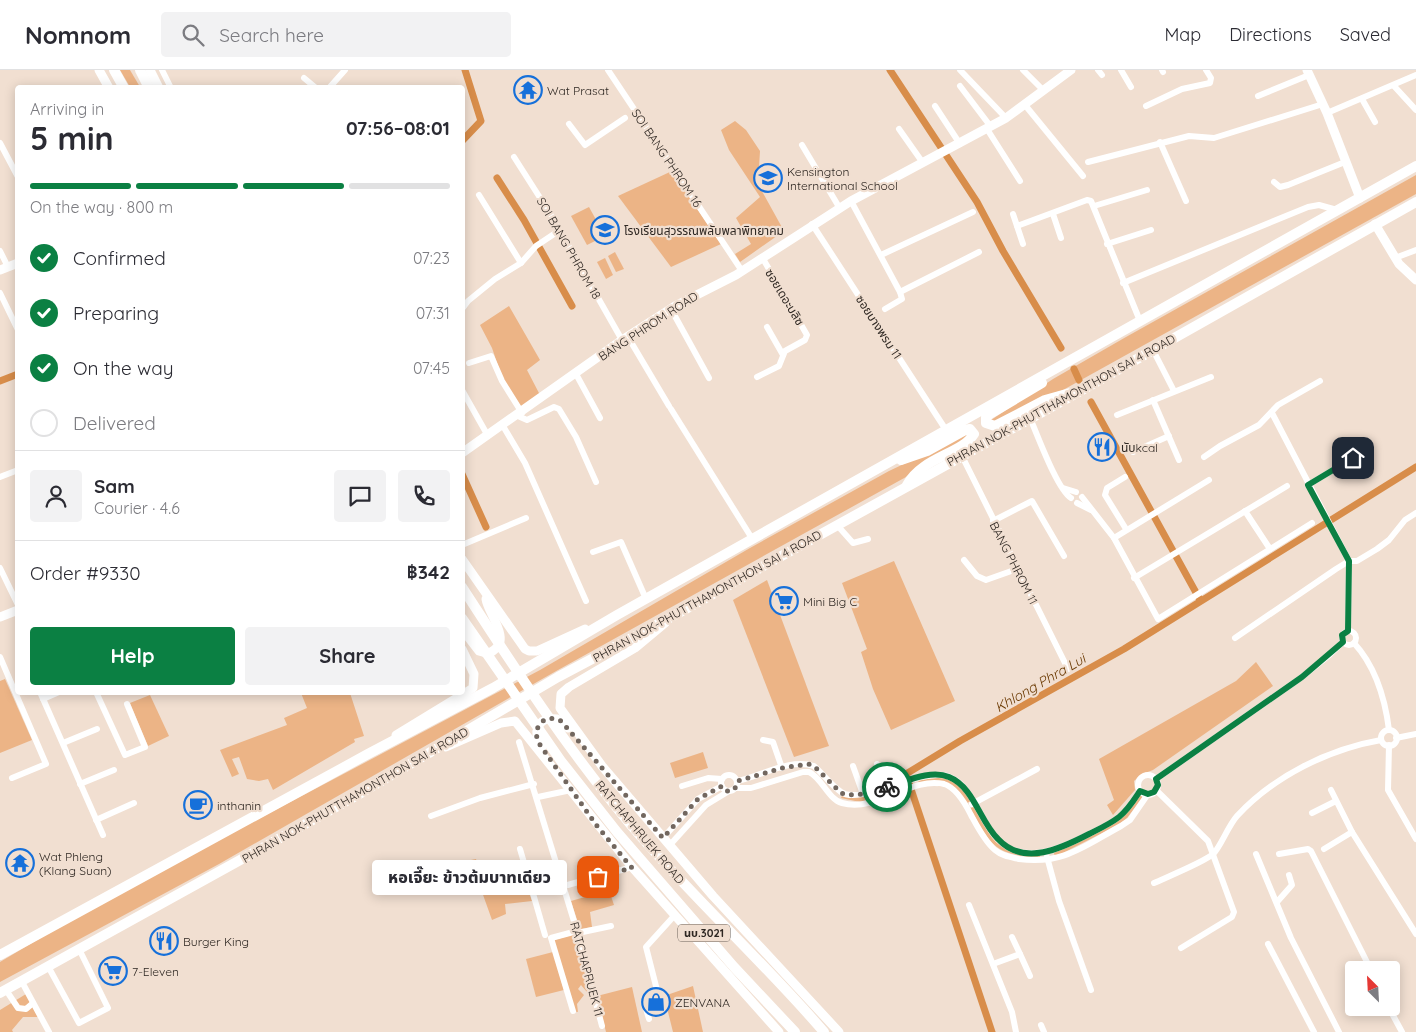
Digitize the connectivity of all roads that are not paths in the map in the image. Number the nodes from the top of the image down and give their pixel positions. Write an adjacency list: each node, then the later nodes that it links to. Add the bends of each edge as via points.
1 (99, 70): 16 (main road)
2 (114, 70): 17 (main road)
3 (140, 70): 18 (main road)
4 (150, 70): 19 (main road)
5 (162, 70): 20 (street)
6 (345, 70): 22 (street)
7 (608, 70): 33 (street, SOI BANG PHROM 16)
8 (960, 70): 36 (street)
9 (1023, 70): 26 (street)
10 (1121, 70): 25 (street)
11 (1206, 70): 32 (street, via 1210,83 1182,89)
12 (1068, 71): 26 (main road, BANG PHROM ROAD)
13 (1308, 72): 27 (street); 29 (main road)
14 (1416, 75): 24 (street)
15 (304, 78): 21 (street)
16 (107, 85)
17 (122, 85)
18 (148, 85)
19 (158, 85)
20 (170, 85)
21 (312, 85)
22 (332, 85)
23 (960, 86): 39 (street)
24 (1394, 86): 28 (street); 34 (street)
25 (1131, 87)
26 (1044, 91): 30 (main road, BANG PHROM ROAD)
27 (1258, 96)
28 (1362, 99): 35 (street); 37 (street)
29 (1323, 104): 35 (main road); 41 (street, via 1214,138 1195,135)
30 (1025, 105): 36 (main road, BANG PHROM ROAD); 51 (street)
31 (935, 106): 43 (street)
32 (1146, 106)
33 (635, 110): 38 (street, via 585,145); 82 (street, SOI BANG PHROM 16)
34 (1416, 110)
35 (1327, 113): 47 (main road)
36 (1006, 118): 39 (main road, BANG PHROM ROAD)
37 (1375, 122)
38 (569, 124)
39 (989, 128): 43 (main road, BANG PHROM ROAD); 52 (street)
40 (899, 129): 48 (street)
41 (1160, 142): 46 (street); 58 (street)
42 (0, 143): 50 (street)
43 (960, 144): 48 (main road, BANG PHROM ROAD)
44 (802, 145): 61 (street)
45 (514, 157): 69 (street, SOI BANG PHROM 18)
46 (1088, 162)
47 (1345, 162): 53 (street, via 1288,185 1280,187); 56 (main road)
48 (923, 163): 57 (main road, BANG PHROM ROAD)
49 (1416, 166): 56 (main road, PHRAN NOK-PHUTTHAMONTHON SAI 4 ROAD)
50 (15, 171)
51 (1083, 176)
52 (1020, 181)
53 (1274, 182)
54 (1147, 190): 60 (street)
55 (479, 195): 80 (street)
56 (1360, 198): 62 (main road, PHRAN NOK-PHUTTHAMONTHON SAI 4 ROAD)
57 (851, 200): 61 (main road, BANG PHROM ROAD); 77 (street)
58 (1186, 201)
59 (1416, 202): 67 (main road, PHRAN NOK-PHUTTHAMONTHON SAI 4 ROAD)
60 (1094, 206): 65 (street, via 1087,200); 73 (street)
61 (839, 207): 66 (main road, BANG PHROM ROAD)
62 (1337, 210): 84 (street, via 1319,205 1308,207); 90 (main road, PHRAN NOK-PHUTTHAMONTHON SAI 4 ROAD)
63 (973, 212): 77 (street)
64 (1013, 214): 68 (street)
65 (1053, 214): 68 (street); 71 (street)
66 (812, 224): 78 (main road, BANG PHROM ROAD); 113 (street, ซอยบางพรม 11)
67 (1375, 224): 79 (main road); 94 (main road, PHRAN NOK-PHUTTHAMONTHON SAI 4 ROAD)
68 (1017, 226): 72 (street)
69 (560, 230): 80 (street, via 537,245); 93 (street, SOI BANG PHROM 18)
70 (1151, 230): 73 (street)
71 (1061, 238)
72 (1023, 244)
73 (1107, 244): 84 (street)
74 (1416, 250): 79 (street)
75 (0, 251): 81 (street)
76 (979, 252): 85 (street)
77 (881, 255): 85 (street)
78 (762, 257): 82 (main road, BANG PHROM ROAD); 95 (street, ซอยเดอะบลิซ, via 807,335 805,340)
79 (1395, 258): 83 (main road)
80 (521, 263): 87 (street, via 495,279)
81 (4, 268)
82 (742, 271): 88 (main road, BANG PHROM ROAD)
83 (1416, 280)
84 (1123, 282): 90 (street)
85 (900, 292): 89 (street, via 900,302)
86 (0, 293): 91 (street)
87 (465, 305)
88 (671, 309): 93 (main road, BANG PHROM ROAD); 101 (street)
89 (885, 309)
90 (1140, 322): 97 (main road, PHRAN NOK-PHUTTHAMONTHON SAI 4 ROAD)
91 (15, 324)
92 (767, 327): 95 (street)
93 (625, 339): 98 (main road, BANG PHROM ROAD); 144 (street, SOI BANG PHROM 18)
94 (1152, 350): 103 (street); 104 (main road, PHRAN NOK-PHUTTHAMONTHON SAI 4 ROAD)
95 (783, 355): 99 (street, ซอยเดอะบลิซ, via 779,366)
96 (469, 363): 108 (street, via 490,356)
97 (1056, 369): 104 (main road, via 1040,385 986,417 986,423 995,426 1058,395); 113 (main road, PHRAN NOK-PHUTTHAMONTHON SAI 4 ROAD)
98 (576, 374): 108 (main road, BANG PHROM ROAD); 110 (street)
99 (757, 377)
100 (1210, 377): 103 (street)
101 (709, 378)
102 (1320, 381): 107 (street, via 1278,405)
103 (1174, 391): 106 (street)
104 (1078, 392): 111 (main road, PHRAN NOK-PHUTTHAMONTHON SAI 4 ROAD)
105 (465, 395): 114 (street)
106 (1153, 400): 109 (street); 115 (street)
107 (1272, 413): 119 (street, via 1259,425); 128 (street)
108 (520, 414): 112 (main road, BANG PHROM ROAD); 127 (street, via 527,420 554,407 559,409 576,437)
109 (1117, 415)
110 (600, 418)
111 (1030, 418): 118 (main road, PHRAN NOK-PHUTTHAMONTHON SAI 4 ROAD); 131 (street)
112 (503, 426): 114 (main road, BANG PHROM ROAD); 159 (street, via 525,463)
113 (946, 430): 122 (main road, PHRAN NOK-PHUTTHAMONTHON SAI 4 ROAD)
114 (488, 436): 116 (main road, BANG PHROM ROAD)
115 (1169, 436): 117 (street); 121 (street)
116 (465, 451)
117 (1133, 452)
118 (962, 456): 129 (main road, PHRAN NOK-PHUTTHAMONTHON SAI 4 ROAD); 138 (street, BANG PHROM 11)
119 (1204, 457)
120 (1353, 458): 128 (street)
121 (1179, 460)
122 (890, 462): 129 (main road, via 920,454 965,430 972,431 973,437 916,472); 144 (main road, PHRAN NOK-PHUTTHAMONTHON SAI 4 ROAD)
123 (15, 471): 124 (street)
124 (0, 477)
125 (1125, 477): 141 (street, via 1107,488 1105,495)
126 (1209, 480): 141 (street)
127 (596, 482)
128 (1308, 485): 150 (street)
129 (907, 486): 140 (main road, PHRAN NOK-PHUTTHAMONTHON SAI 4 ROAD)
130 (1287, 486): 135 (street)
131 (1063, 488): 132 (street); 134 (street, via 1079,494)
132 (1071, 498)
133 (1077, 503): 134 (street)
134 (1091, 510): 142 (street)
135 (1245, 511): 146 (street); 154 (street)
136 (1416, 513): 150 (street, via 1389,540 1357,561)
137 (526, 518): 145 (street)
138 (993, 521): 148 (street, via 1032,501); 153 (street, BANG PHROM 11)
139 (1312, 523): 146 (street)
140 (837, 524): 143 (street, via 853,543); 162 (main road, PHRAN NOK-PHUTTHAMONTHON SAI 4 ROAD)
141 (1126, 529): 142 (street)
142 (1114, 538): 154 (street)
143 (868, 539)
144 (753, 540): 158 (main road, PHRAN NOK-PHUTTHAMONTHON SAI 4 ROAD)
145 (465, 544)
146 (1270, 548): 154 (street, via 1158,619)
147 (593, 552): 158 (street, via 621,542)
148 (1064, 556)
149 (964, 560): 153 (street, via 977,576 986,580)
150 (1349, 561): 165 (street); 167 (street)
151 (465, 563): 156 (main road)
152 (0, 568): 157 (street)
153 (1017, 569): 172 (street, BANG PHROM 11)
154 (1134, 578)
155 (465, 592): 267 (main road, RATCHAPHRUEK ROAD / นบ.3021, via 529,690 630,824 703,907)
156 (486, 594): 161 (main road, via 521,646 533,652); 166 (main road, via 488,607 500,633 499,645 488,653 479,651)
157 (15, 599)
158 (646, 599): 161 (main road, PHRAN NOK-PHUTTHAMONTHON SAI 4 ROAD)
159 (586, 602)
160 (15, 611): 163 (main road)
161 (617, 615): 191 (main road, PHRAN NOK-PHUTTHAMONTHON SAI 4 ROAD, via 493,688)
162 (673, 616): 192 (main road, PHRAN NOK-PHUTTHAMONTHON SAI 4 ROAD, via 558,677); 194 (main road, RATCHAPHRUEK ROAD / นบ.3021, via 641,644 561,694 560,708)
163 (0, 618)
164 (465, 622): 274 (main road, RATCHAPHRUEK ROAD / นบ.3021, via 561,761 617,832)
165 (1348, 631): 168 (street, via 1342,635); 169 (street, via 1356,636)
166 (465, 633)
167 (1235, 638)
168 (1343, 642): 169 (street, via 1348,645); 204 (street, via 1302,677)
169 (1354, 643): 183 (street, via 1365,655 1383,696)
170 (465, 655): 174 (main road, via 474,674 473,688)
171 (0, 657): 173 (street)
172 (1068, 669)
173 (15, 682)
174 (465, 693)
175 (20, 695): 201 (street, via 46,764)
176 (41, 695): 180 (street)
177 (52, 695): 180 (street)
178 (97, 695): 181 (street, via 125,755 145,747)
179 (462, 695): 191 (main road)
180 (43, 699): 189 (street)
181 (127, 704)
182 (97, 728): 189 (street)
183 (1389, 730): 185 (street); 187 (street, via 1383,733)
184 (1416, 734): 185 (street)
185 (1396, 738): 190 (street)
186 (763, 740): 197 (street, via 773,742)
187 (1382, 740): 190 (street); 235 (street, via 1314,760 1282,780 1239,814 1228,826)
188 (519, 742): 207 (street, RATCHAPRUEK 11)
189 (63, 743): 206 (street)
190 (1389, 745): 230 (street, via 1388,790)
191 (368, 754): 257 (main road, PHRAN NOK-PHUTTHAMONTHON SAI 4 ROAD)
192 (428, 755): 213 (main road, นบ.3021, via 501,723 515,722); 255 (main road, PHRAN NOK-PHUTTHAMONTHON SAI 4 ROAD)
193 (877, 764): 211 (street)
194 (602, 766): 213 (main road, via 561,721 551,718 541,722 536,731 538,742); 231 (main road, RATCHAPHRUEK ROAD / นบ.3021)
195 (792, 766): 197 (street); 200 (street); 218 (street, via 814,766 841,793)
196 (853, 766): 218 (street)
197 (782, 768): 210 (street)
198 (1037, 769): 223 (street)
199 (114, 770): 206 (street)
200 (795, 774): 210 (street, via 752,788); 216 (street, via 812,774 839,802 853,805)
201 (12, 778)
202 (722, 779): 208 (street, via 708,778); 209 (street); 210 (street, via 730,774)
203 (914, 779): 205 (street); 212 (street); 223 (street, via 937,774 949,777 963,787)
204 (1156, 779): 214 (street); 217 (street, via 1149,775 1142,777 1138,784)
205 (902, 783): 211 (street); 216 (street)
206 (80, 784): 227 (street)
207 (534, 784): 220 (street, RATCHAPRUEK 11); 226 (street, via 480,798)
208 (682, 786)
209 (722, 786): 210 (street); 231 (street, via 698,799)
210 (734, 787): 231 (street, via 706,805)
211 (886, 787): 218 (street)
212 (917, 787): 216 (street); 224 (street, via 933,783 946,785)
213 (570, 788): 220 (street); 239 (main road, นบ.3021)
214 (1156, 790): 219 (street); 235 (street, via 1208,841)
215 (1331, 790): 221 (street)
216 (905, 791)
217 (1140, 791): 219 (street); 234 (street, via 1119,817 1058,850)
218 (863, 794)
219 (1148, 794): 238 (street, via 1130,820 1121,826 1060,858)
220 (538, 797): 241 (street, RATCHAPRUEK 11)
221 (1336, 801): 225 (street); 228 (street)
222 (134, 803): 227 (street)
223 (974, 803): 224 (street); 234 (street, via 989,830 1008,848)
224 (966, 806): 238 (street, via 994,849 1005,856)
225 (1312, 813)
226 (431, 816)
227 (96, 820): 229 (street)
228 (1352, 832): 233 (street); 250 (street)
229 (103, 835)
230 (1416, 838)
231 (666, 842): 277 (main road, RATCHAPHRUEK ROAD / นบ.3021)
232 (520, 849): 242 (street)
233 (1324, 849)
234 (1046, 853): 238 (street)
235 (1213, 854): 243 (street); 254 (street, via 1234,912 1232,917)
236 (1256, 854): 245 (street)
237 (1279, 854): 258 (street, via 1311,851)
238 (1047, 861): 263 (street)
239 (632, 868): 244 (street); 247 (main road, นบ.3021)
240 (1289, 875): 245 (street, via 1292,885)
241 (561, 877): 242 (street); 244 (street, RATCHAPRUEK 11)
242 (530, 883): 251 (street)
243 (1154, 883)
244 (564, 886): 249 (street, RATCHAPRUEK 11)
245 (1277, 902): 281 (street, via 1291,938)
246 (969, 905): 259 (street)
247 (674, 916): 269 (street, via 646,947 659,998 644,1002); 273 (main road, นบ.3021)
248 (611, 926): 249 (street)
249 (578, 932): 266 (street, via 551,938); 271 (street, RATCHAPRUEK 11)
250 (1416, 934)
251 (544, 935)
252 (1012, 937): 256 (street)
253 (1268, 944): 280 (street)
254 (1181, 948)
255 (80, 951): 260 (main road, PHRAN NOK-PHUTTHAMONTHON SAI 4 ROAD); 260 (street, via 108,1008 79,1022)
256 (1020, 954): 259 (street); 261 (street)
257 (0, 955)
258 (1366, 961)
259 (993, 964): 278 (street, via 1014,1016)
260 (49, 968): 262 (main road, PHRAN NOK-PHUTTHAMONTHON SAI 4 ROAD)
261 (1030, 976)
262 (22, 982): 264 (main road, PHRAN NOK-PHUTTHAMONTHON SAI 4 ROAD); 265 (street)
263 (1092, 990)
264 (3, 992): 265 (street, via 18,1008 26,1008)
265 (33, 1003): 272 (street)
266 (573, 1011)
267 (808, 1013): 275 (main road, RATCHAPHRUEK ROAD / นบ.3021); 276 (main road)
268 (1393, 1016): 282 (street)
269 (649, 1019)
270 (1041, 1025): 279 (street)
271 (602, 1026)
272 (49, 1032)
273 (779, 1032)
274 (795, 1032)
275 (824, 1032)
276 (828, 1032)
277 (839, 1032)
278 (1016, 1032)
279 (1044, 1032)
280 (1314, 1032)
281 (1339, 1032)
282 (1402, 1032)

